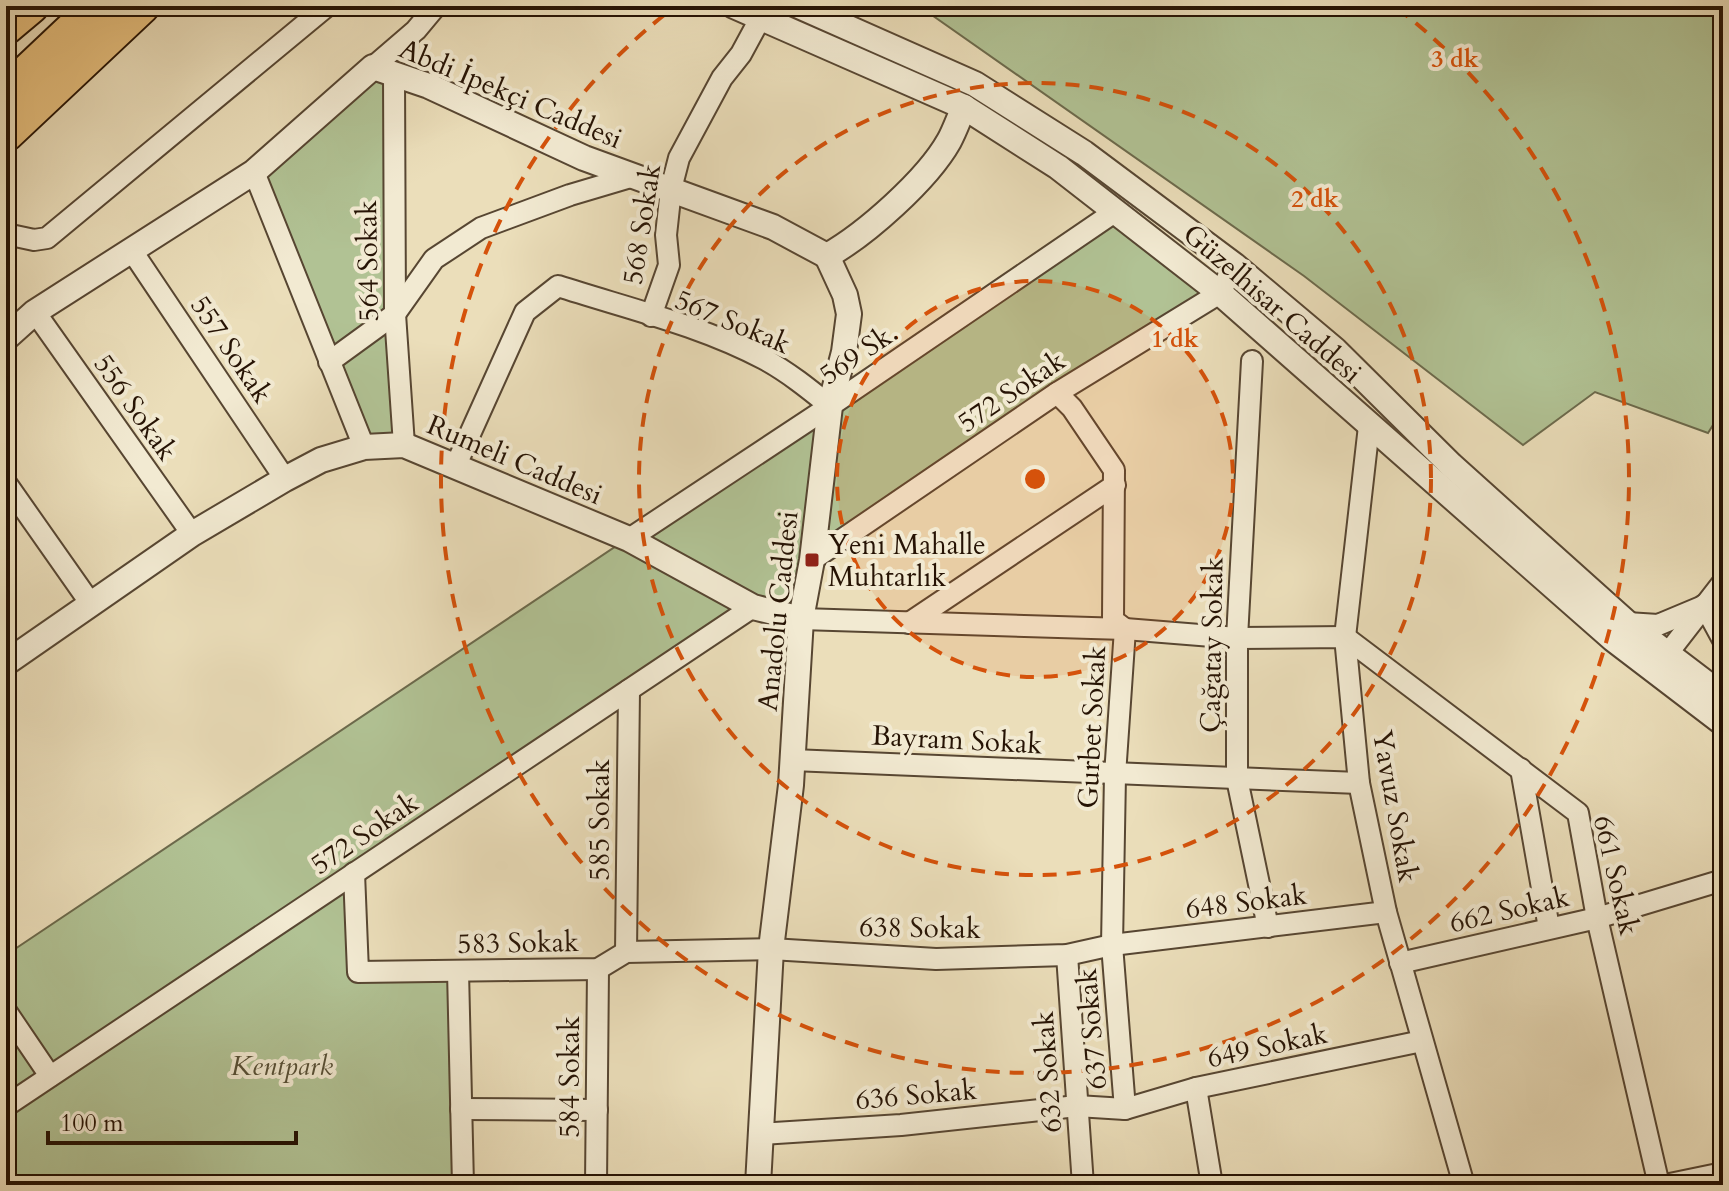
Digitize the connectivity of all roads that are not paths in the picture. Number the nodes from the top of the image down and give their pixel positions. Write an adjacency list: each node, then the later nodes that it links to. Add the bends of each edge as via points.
1 (31, 6): 10 (highway)
2 (71, 6): 11 (highway)
3 (97, 6): 13 (highway)
4 (142, 6): 15 (highway)
5 (436, 6): 12 (street)
6 (734, 6): 9 (street, Güzelhisar Caddesi)
7 (799, 6): 23 (street, Güzelhisar Caddesi, via 975,84 1084,153)
8 (313, 10): 20 (street, via 47,238)
9 (761, 17): 14 (street, Güzelhisar Caddesi); 18 (street, 568 Sokak, via 679,158)
10 (6, 27)
11 (6, 64)
12 (383, 71): 16 (street, Abdi İpekçi Caddesi); 17 (street, Abdi İpekçi Caddesi); 26 (street, 564 Sokak)
13 (6, 92)
14 (964, 107): 19 (street, Güzelhisar Caddesi); 22 (street, via 929,169 853,241)
15 (6, 134)
16 (254, 172): 21 (street, Abdi İpekçi Caddesi); 30 (street)
17 (634, 176): 18 (street, Abdi İpekçi Caddesi); 26 (street, via 481,228 434,259)
18 (671, 189): 22 (street, Abdi İpekçi Caddesi, via 773,227); 27 (street, 568 Sokak, via 669,265)
19 (1116, 211): 24 (street, Güzelhisar Caddesi); 32 (street, 569 Sk.)
20 (6, 234)
21 (132, 251): 25 (street, Abdi İpekçi Caddesi); 37 (street, 557 Sokak)
22 (827, 256): 32 (street, Anadolu Caddesi, via 849,314)
23 (1234, 265): 24 (street); 49 (street, Güzelhisar Caddesi, via 1335,350 1451,465)
24 (1220, 293): 31 (street, 572 Sokak); 33 (street, Güzelhisar Caddesi)
25 (35, 312): 28 (street, Abdi İpekçi Caddesi); 40 (street, 556 Sokak)
26 (395, 314): 30 (street); 34 (street, 564 Sokak)
27 (651, 316): 32 (street, 567 Sokak, via 763,359); 36 (street, 567 Sokak, via 558,286 525,312)
28 (6, 338)
29 (1252, 361): 52 (street, Çağatay Sokak)
30 (329, 362): 35 (street)
31 (1057, 393): 39 (street, Gurbet Sokak, via 1114,470); 42 (street, 572 Sokak)
32 (830, 406): 41 (street, 569 Sk.); 42 (street, Anadolu Caddesi)
33 (1369, 426): 51 (street, Yavuz Sokak); 58 (street, Güzelhisar Caddesi, via 1613,639)
34 (404, 445): 35 (street, Rumeli Caddesi); 36 (street, Rumeli Caddesi)
35 (364, 447): 37 (street, Rumeli Caddesi, via 321,460)
36 (456, 465): 41 (street, Rumeli Caddesi)
37 (285, 479): 40 (street, Rumeli Caddesi)
38 (6, 483): 44 (street)
39 (1115, 485): 48 (street); 50 (street, Gurbet Sokak, via 1113,620)
40 (192, 534): 44 (street, Rumeli Caddesi)
41 (629, 539): 46 (street, Rumeli Caddesi)
42 (812, 560): 47 (street, Anadolu Caddesi)
43 (1723, 582): 45 (street)
44 (91, 604): 55 (street, Rumeli Caddesi)
45 (1704, 605): 49 (street, via 1658,625); 53 (street); 54 (street)
46 (753, 607): 47 (street, Rumeli Caddesi); 56 (street, 572 Sokak)
47 (801, 619): 48 (street); 59 (street, Anadolu Caddesi)
48 (909, 623): 50 (street)
49 (1627, 623): 54 (street, Güzelhisar Caddesi)
50 (1125, 629): 52 (street); 61 (street, Gurbet Sokak)
51 (1345, 637): 52 (street); 60 (street, 661 Sokak); 63 (street, Yavuz Sokak)
52 (1237, 638): 62 (street, Çağatay Sokak)
53 (1723, 640)
54 (1668, 653): 57 (street, Güzelhisar Caddesi)
55 (9, 654)
56 (629, 690): 64 (street, 572 Sokak); 72 (street, 585 Sokak)
57 (1723, 696)
58 (1723, 723)
59 (792, 760): 61 (street, Bayram Sokak); 71 (street, Anadolu Caddesi)
60 (1521, 769): 67 (street, 661 Sokak, via 1578,813); 69 (street)
61 (1115, 775): 62 (street, Bayram Sokak); 70 (street, Gurbet Sokak)
62 (1237, 779): 63 (street, Bayram Sokak); 68 (street, Çağatay Sokak)
63 (1359, 783): 66 (street, Yavuz Sokak)
64 (354, 873): 76 (street, 583 Sokak, via 358,972); 79 (street, 572 Sokak)
65 (1723, 880): 67 (street, 662 Sokak)
66 (1386, 912): 68 (street, 648 Sokak); 74 (street, Yavuz Sokak)
67 (1597, 918): 69 (street, 662 Sokak); 94 (street, 661 Sokak)
68 (1268, 927): 70 (street, 648 Sokak)
69 (1549, 928): 74 (street, 662 Sokak)
70 (1112, 945): 73 (street, 648 Sokak); 84 (street, 637 Sokak)
71 (771, 949): 72 (street); 73 (street, 638 Sokak, via 936,959); 86 (street, Anadolu Caddesi)
72 (626, 952): 75 (street, 583 Sokak)
73 (1067, 955): 82 (street, 632 Sokak)
74 (1400, 963): 78 (street, Yavuz Sokak)
75 (598, 969): 76 (street, 583 Sokak); 85 (street, 584 Sokak)
76 (458, 971): 83 (street)
77 (6, 1011): 79 (street)
78 (1422, 1041): 80 (street, 649 Sokak); 93 (street, Yavuz Sokak)
79 (50, 1076): 81 (street, 572 Sokak)
80 (1196, 1088): 84 (street, 649 Sokak); 92 (street)
81 (6, 1106)
82 (1077, 1106): 84 (street, 636 Sokak); 86 (street, 636 Sokak); 91 (street, 632 Sokak)
83 (461, 1109): 85 (street); 88 (street)
84 (1125, 1109)
85 (597, 1110): 89 (street, 584 Sokak)
86 (760, 1134): 90 (street, Anadolu Caddesi)
87 (1723, 1173): 94 (street)
88 (463, 1185)
89 (596, 1185)
90 (758, 1185)
91 (1083, 1185)
92 (1212, 1185)
93 (1464, 1185)
94 (1662, 1185)

